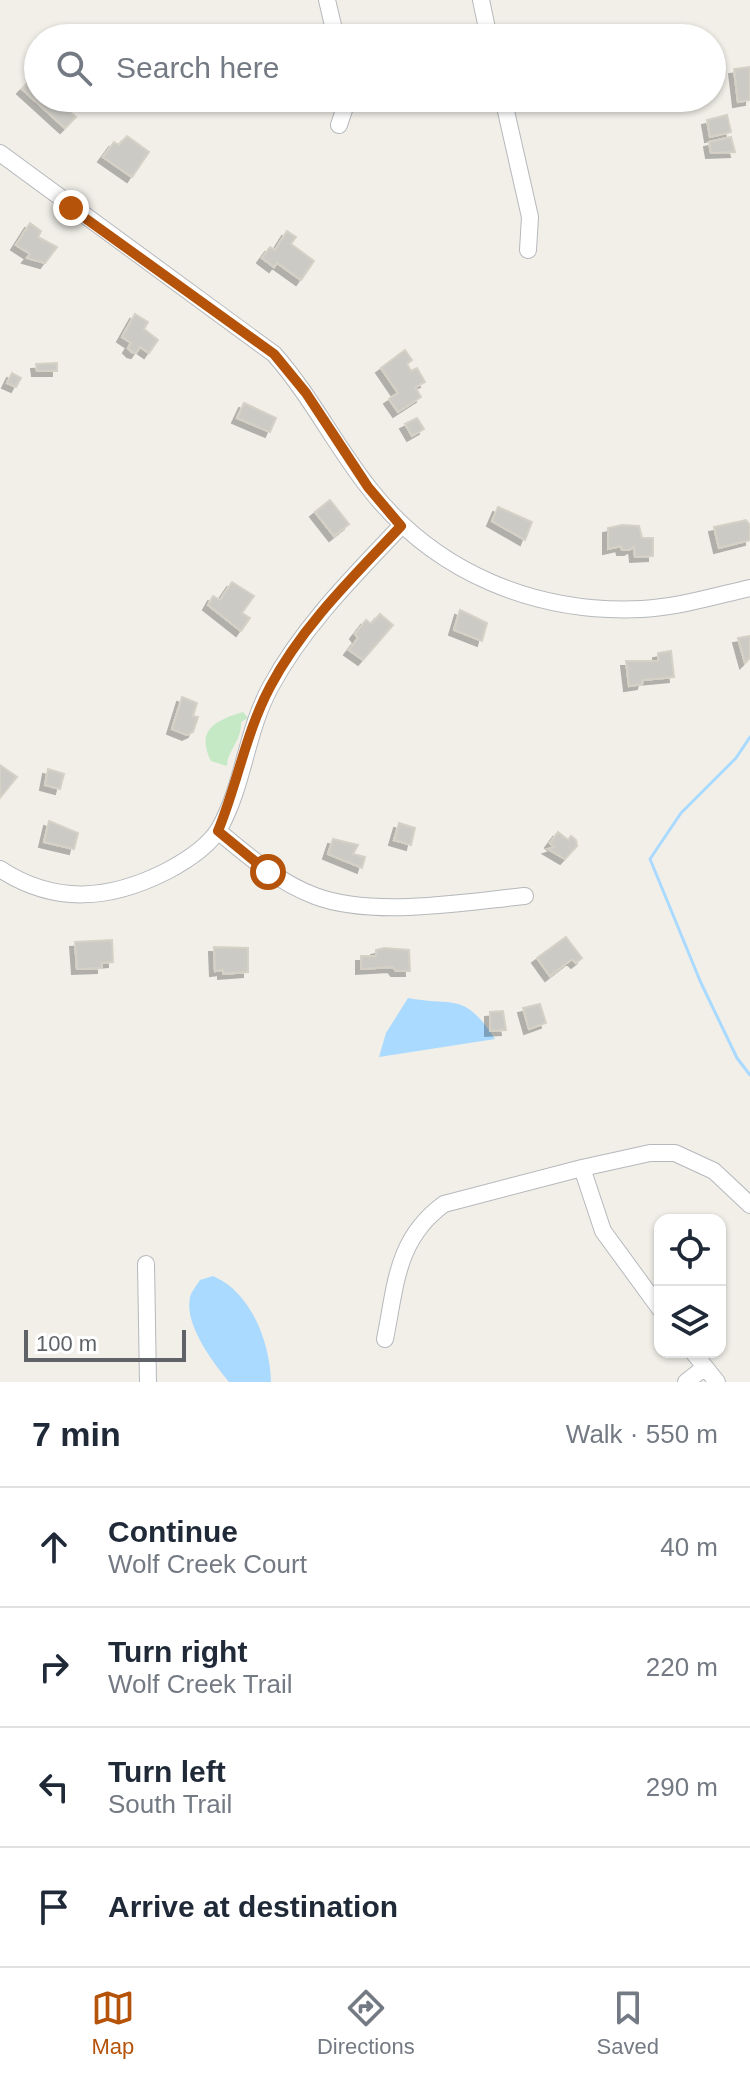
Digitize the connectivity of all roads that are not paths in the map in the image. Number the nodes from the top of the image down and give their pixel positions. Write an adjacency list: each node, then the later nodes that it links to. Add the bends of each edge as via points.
1 (327, 0): 3 (street)
2 (481, 0): 4 (street)
3 (333, 24)
4 (486, 24)
5 (343, 112): 7 (street)
6 (506, 112): 9 (street, via 530,217)
7 (339, 125)
8 (0, 153): 10 (street, via 274,354)
9 (528, 250)
10 (401, 526): 11 (street, via 475,575 543,601 642,609); 12 (street, via 337,594 269,688)
11 (750, 588)
12 (218, 831): 13 (street, via 185,861 117,892 78,895 45,890); 14 (street, via 292,886 340,903 394,905)
13 (0, 869)
14 (525, 896)
15 (582, 1168): 16 (street, via 675,1153 714,1171); 18 (street, via 603,1231); 19 (street, via 465,1197 428,1216 406,1245)
16 (750, 1205)
17 (146, 1264): 22 (street)
18 (654, 1301)
19 (385, 1339)
20 (698, 1358): 21 (street)
21 (705, 1367): 23 (street); 24 (street)
22 (148, 1382)
23 (686, 1382)
24 (717, 1382)

